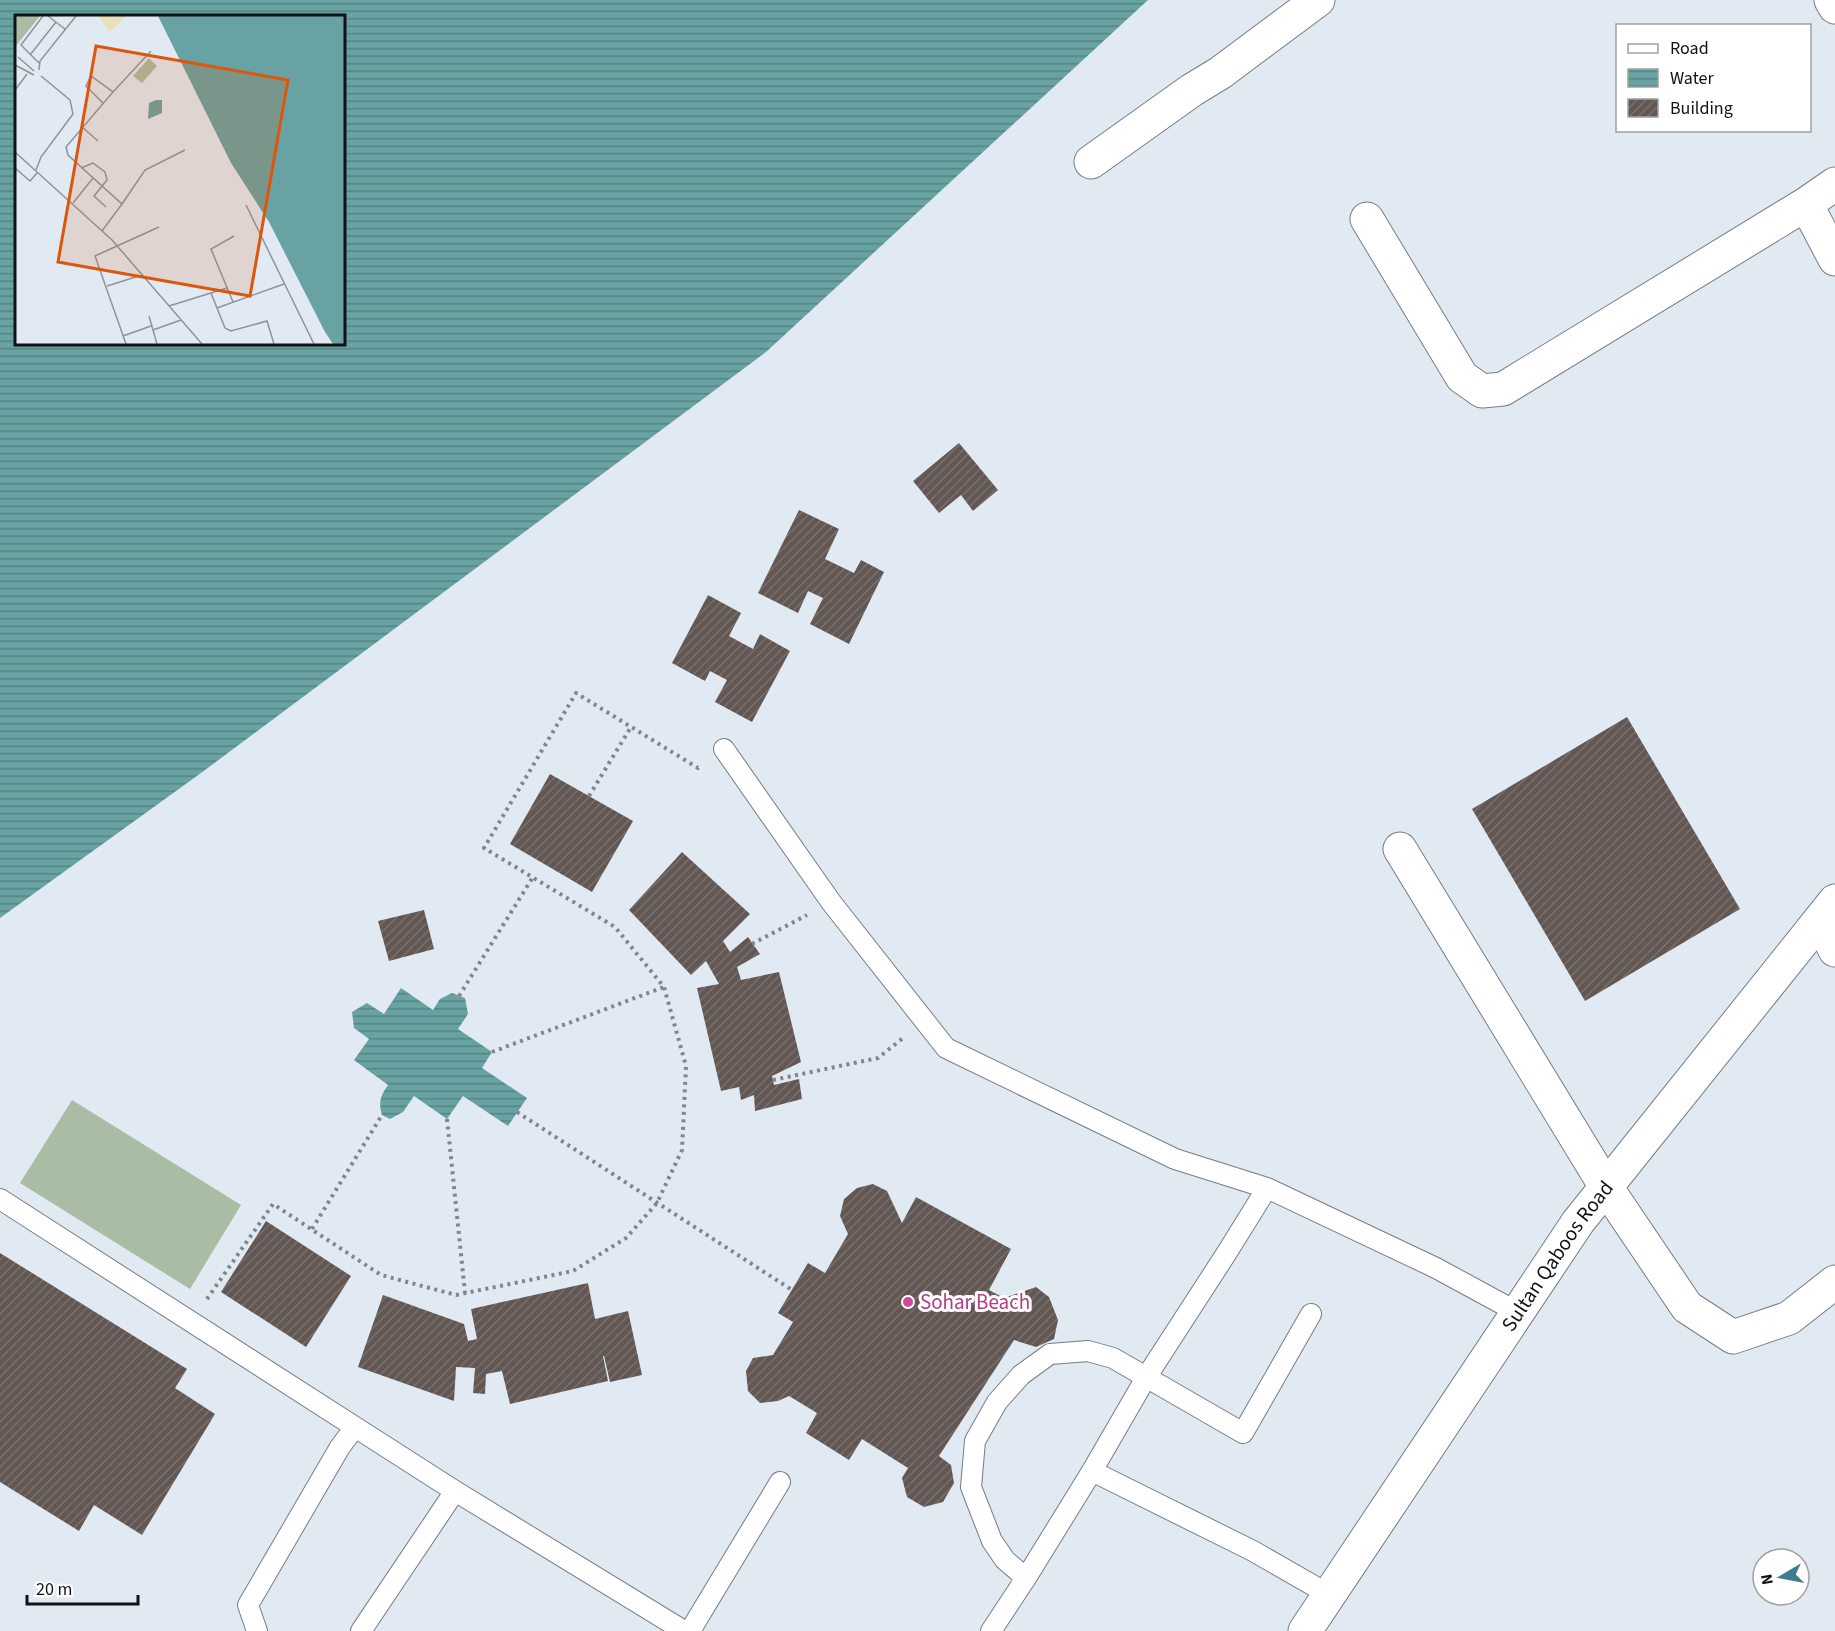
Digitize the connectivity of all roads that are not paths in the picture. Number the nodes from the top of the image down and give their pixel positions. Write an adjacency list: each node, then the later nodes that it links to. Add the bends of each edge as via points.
1 (1318, 0): 4 (street)
2 (1831, 0): 3 (street)
3 (1835, 7)
4 (1091, 162)
5 (1835, 184): 6 (street)
6 (1806, 204): 7 (street, via 1503,390 1482,392 1462,377); 8 (street)
7 (1367, 219)
8 (1835, 260)
9 (724, 749): 14 (lane, via 831,902 946,1048 1175,1159)
10 (1400, 849): 13 (street)
11 (1827, 911): 12 (street); 13 (street, Sultan Qaboos Road)
12 (1835, 950)
13 (1606, 1187): 16 (street, via 1687,1307 1733,1337 1789,1318); 17 (street, Sultan Qaboos Road)
14 (1267, 1188): 17 (lane, via 1436,1268); 19 (lane)
15 (0, 1199): 20 (lane)
16 (1835, 1282)
17 (1517, 1312): 25 (street, Sultan Qaboos Road)
18 (1311, 1314): 19 (lane, via 1243,1433)
19 (1147, 1376): 21 (lane); 24 (lane, via 1113,1358 1088,1351 1050,1354 1021,1375 997,1402 975,1442 971,1487 992,1541 1005,1560)
20 (354, 1427): 23 (lane); 26 (lane, via 248,1605)
21 (1092, 1471): 24 (lane); 25 (lane, via 1253,1551)
22 (780, 1482): 29 (lane)
23 (455, 1491): 27 (lane); 28 (lane)
24 (1026, 1578): 30 (lane)
25 (1328, 1594): 31 (street, Sultan Qaboos Road)
26 (257, 1631)
27 (361, 1631)
28 (684, 1631)
29 (690, 1631)
30 (991, 1631)
31 (1305, 1631)

